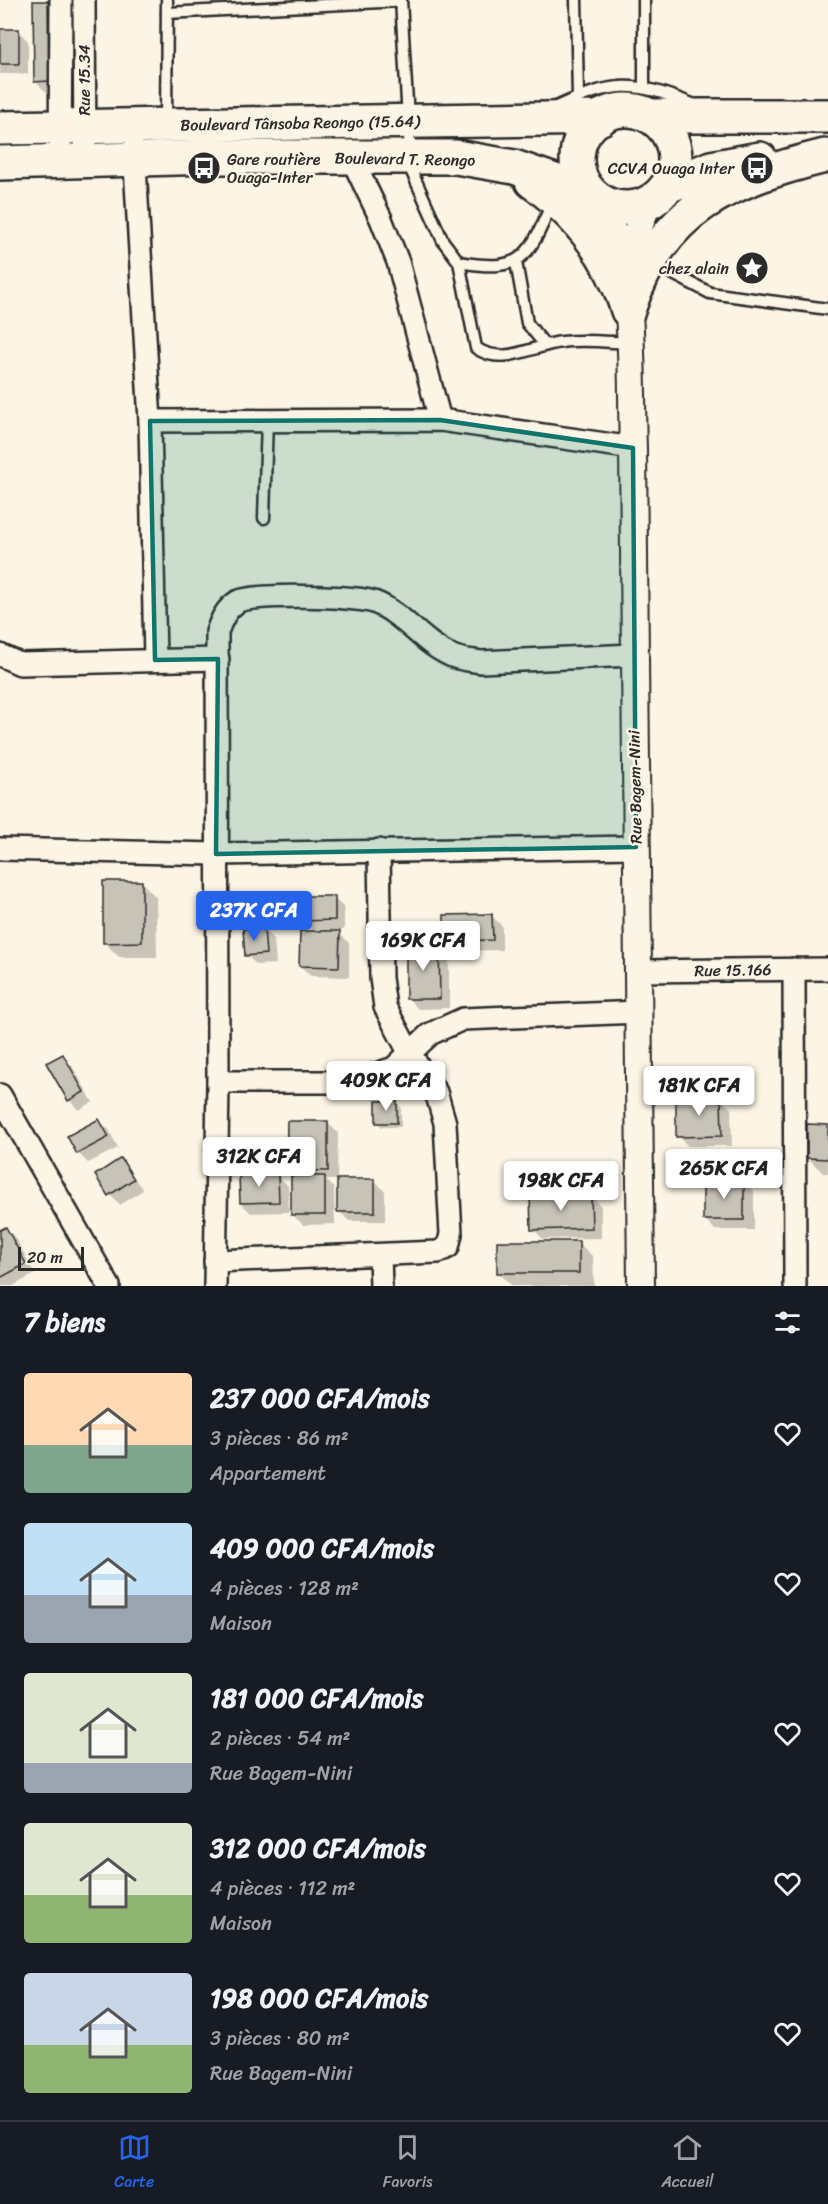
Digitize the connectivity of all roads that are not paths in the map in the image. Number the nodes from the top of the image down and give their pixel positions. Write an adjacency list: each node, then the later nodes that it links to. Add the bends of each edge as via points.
1 (61, 0): 12 (street)
2 (84, 0): 12 (street, Rue 15.34)
3 (167, 0): 7 (lane)
4 (576, 0): 9 (lane)
5 (644, 0): 8 (lane)
6 (401, 1): 7 (lane); 11 (lane)
7 (167, 13): 14 (lane)
8 (647, 102): 9 (highway, Boulevard Tânsoba Reongo (15.64), via 624,111); 10 (highway, Boulevard Tânsoba Reongo (15.64), via 720,115); 22 (highway, via 674,148 675,167)
9 (589, 107): 11 (highway, Boulevard Tânsoba Reongo (15.64), via 517,120); 24 (highway, via 591,125 579,146 578,171)
10 (828, 116)
11 (409, 122): 14 (highway, Boulevard Tânsoba Reongo (15.64)); 15 (lane)
12 (72, 127): 13 (highway, Boulevard Tânsoba Reongo (15.64)); 14 (highway, Boulevard Tânsoba Reongo (15.64)); 18 (street, Rue 15.34)
13 (0, 128)
14 (161, 138): 17 (highway, Boulevard T. Reongo); 19 (highway, Boulevard T. Reongo)
15 (409, 156): 17 (highway, Boulevard T. Reongo); 21 (highway, Boulevard T. Reongo, via 456,157); 26 (lane, via 423,202)
16 (826, 156): 22 (highway, via 790,156 711,168); 25 (highway, via 757,174 725,189 696,207)
17 (351, 157): 33 (street, via 398,262)
18 (73, 159): 19 (highway, Boulevard T. Reongo); 20 (highway, Boulevard T. Reongo)
19 (134, 159): 34 (street)
20 (0, 163)
21 (514, 167): 23 (highway); 24 (highway, Boulevard T. Reongo)
22 (658, 195): 24 (highway, via 624,208); 28 (street, via 636,235)
23 (555, 197): 27 (lane, via 531,248); 28 (highway, via 589,231)
24 (595, 197): 28 (street, via 614,232)
25 (648, 261): 28 (highway); 29 (lane, via 710,293)
26 (459, 262): 27 (lane, via 482,266); 31 (lane, via 476,348 484,354 516,355)
27 (516, 262): 31 (lane, via 527,323)
28 (627, 299): 30 (street, Rue Bagem-Nini)
29 (828, 309)
30 (629, 343): 31 (lane, via 565,341); 35 (street, Rue Bagem-Nini)
31 (545, 345)
32 (267, 419): 33 (street); 34 (street); 36 (lane)
33 (440, 420): 35 (street)
34 (150, 421): 40 (street)
35 (633, 448): 38 (street, Rue Bagem-Nini)
36 (264, 518)
37 (0, 655): 40 (street, via 20,664)
38 (633, 655): 39 (street, via 481,662 449,655 374,602 271,596 238,601 222,617 217,632); 41 (street, Rue Bagem-Nini)
39 (218, 659): 40 (street); 44 (street)
40 (155, 660)
41 (636, 847): 43 (street); 47 (street, Rue Bagem-Nini)
42 (0, 849): 44 (street)
43 (379, 850): 44 (street); 49 (street, via 385,1007)
44 (216, 854): 50 (street)
45 (794, 969): 46 (street, Rue 15.166); 47 (street, Rue 15.166); 58 (street)
46 (828, 969)
47 (638, 971): 48 (street, Rue Bagem-Nini)
48 (639, 1012): 49 (street, via 463,1019 430,1034); 57 (street, Rue Bagem-Nini)
49 (410, 1054): 50 (street, via 394,1068 352,1082); 52 (street, via 436,1092 445,1123 451,1234 448,1247 438,1252)
50 (218, 1082): 53 (street)
51 (0, 1095): 54 (street)
52 (380, 1255): 53 (street); 56 (street)
53 (215, 1262): 55 (street)
54 (109, 1286)
55 (215, 1286)
56 (381, 1286)
57 (641, 1286)
58 (795, 1286)

